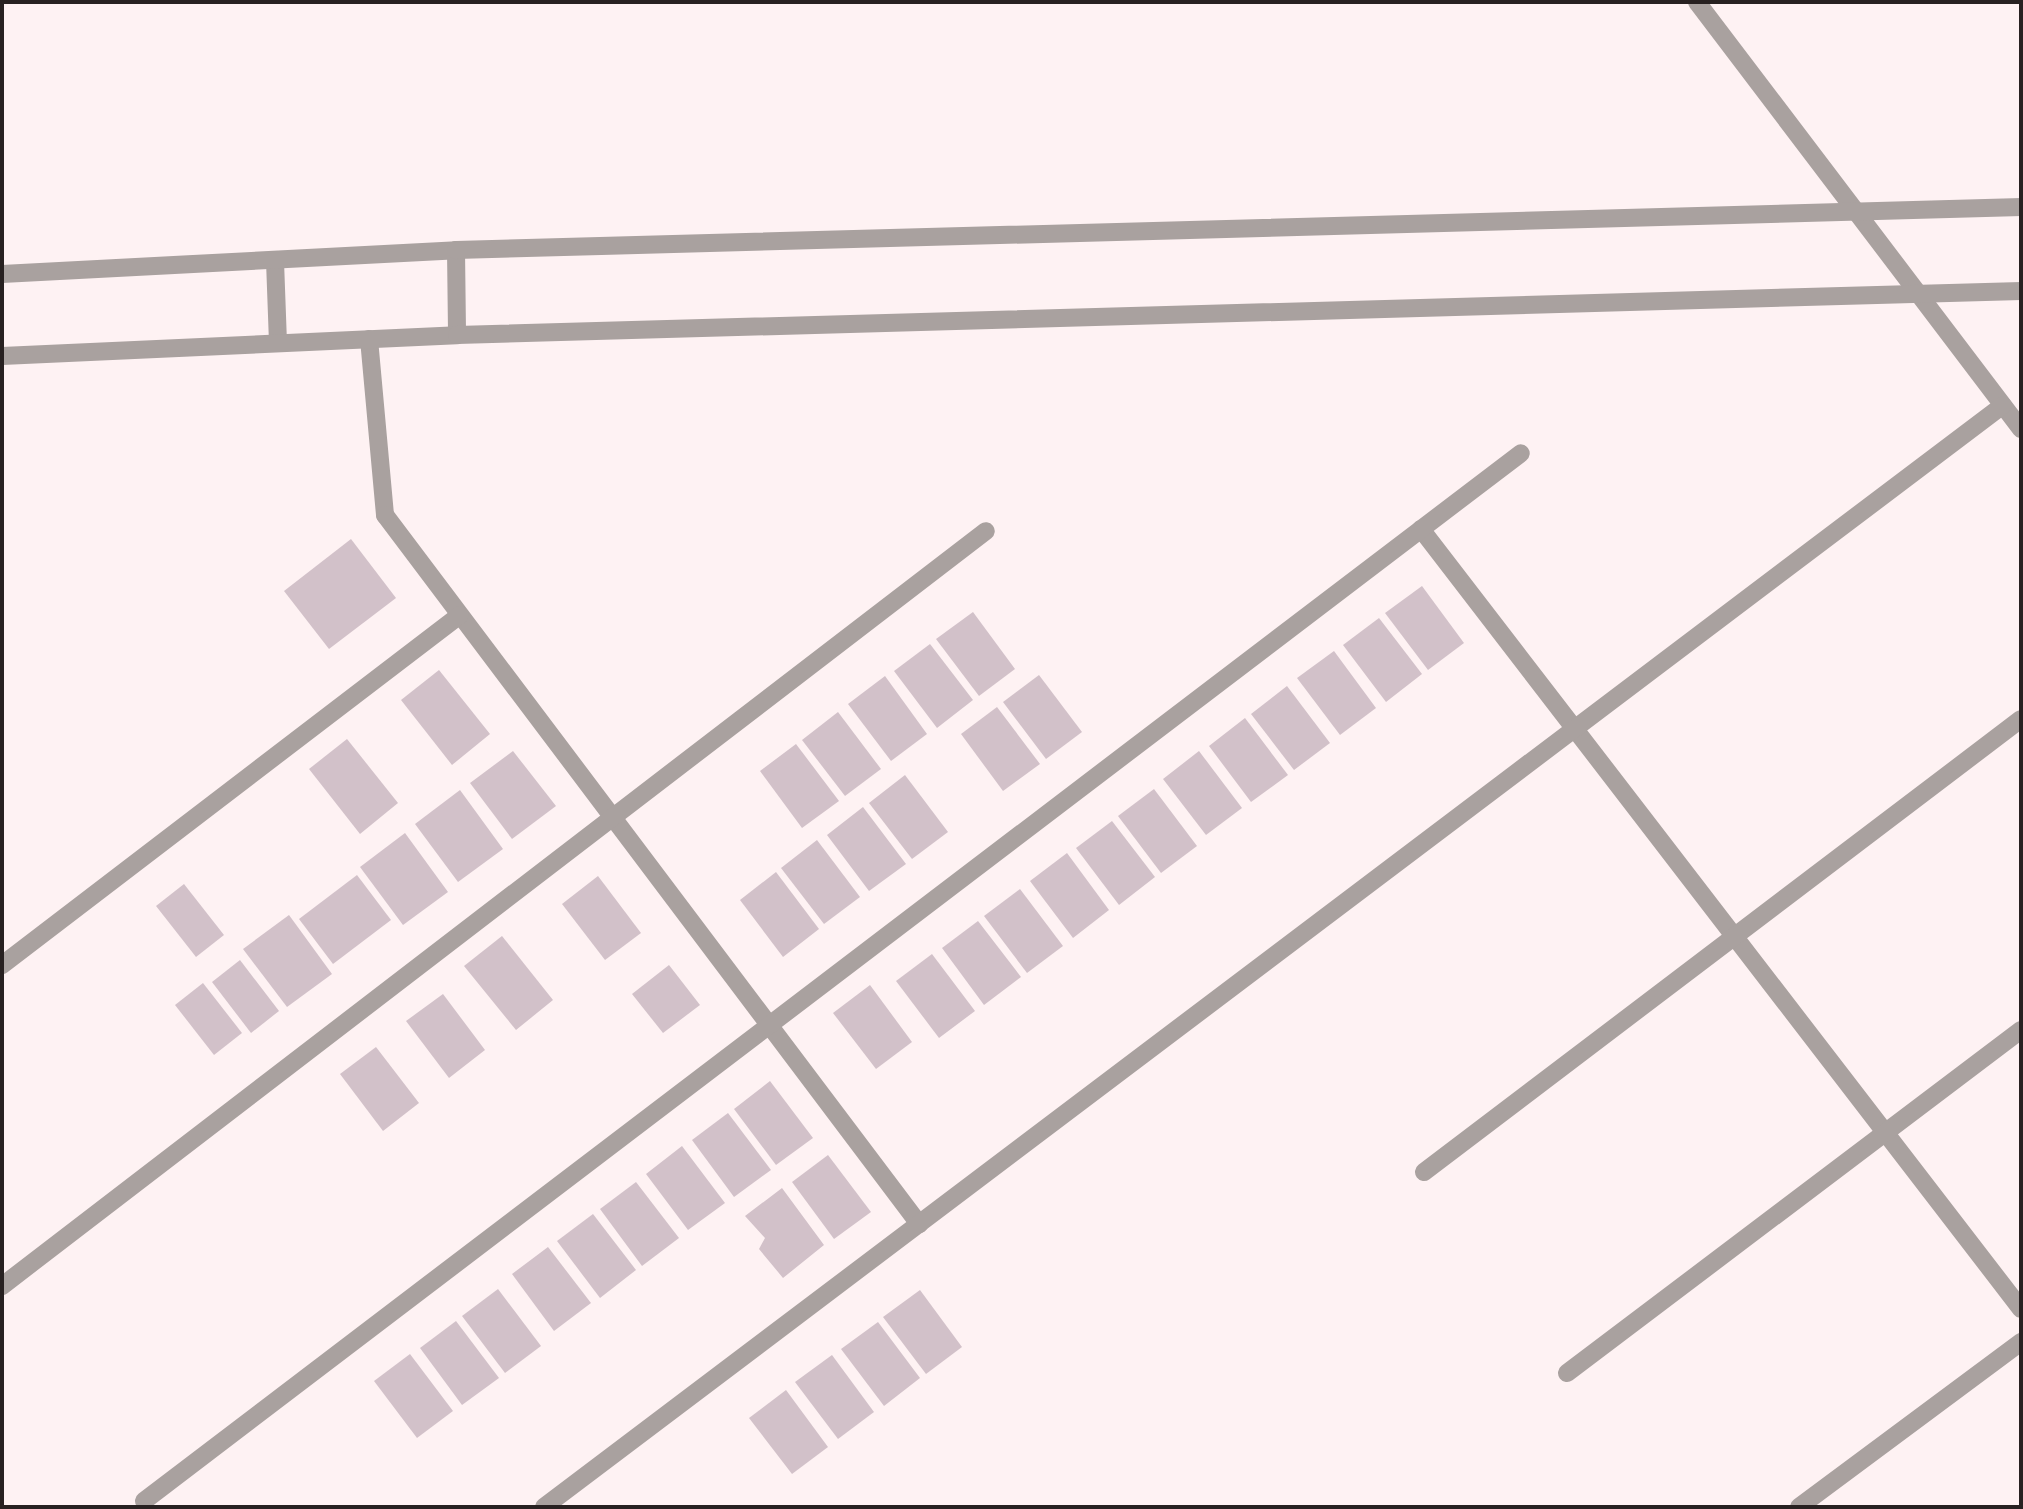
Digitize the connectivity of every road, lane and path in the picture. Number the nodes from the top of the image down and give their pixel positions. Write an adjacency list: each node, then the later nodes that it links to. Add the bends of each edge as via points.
1 (1697, 2): 3 (street)
2 (2021, 207): 3 (street)
3 (1856, 211): 4 (street); 8 (street)
4 (456, 250): 5 (street); 9 (street)
5 (275, 261): 6 (street); 11 (street)
6 (2, 274)
7 (2021, 291): 8 (street)
8 (1918, 293): 9 (street); 13 (street)
9 (457, 335): 10 (street)
10 (369, 339): 11 (street); 18 (street, via 385,515)
11 (278, 344): 12 (street)
12 (2, 356)
13 (2003, 405): 14 (street); 20 (street)
14 (2021, 429)
15 (1521, 453): 16 (street)
16 (1422, 528): 20 (street); 24 (street)
17 (986, 531): 21 (street)
18 (460, 615): 21 (street); 23 (street)
19 (2021, 719): 22 (street)
20 (1575, 728): 22 (street); 28 (street)
21 (612, 818): 24 (street); 29 (street)
22 (1735, 936): 26 (street); 27 (street)
23 (2, 965)
24 (769, 1025): 28 (street); 33 (street)
25 (2021, 1030): 26 (street)
26 (1886, 1133): 30 (street); 32 (street)
27 (1423, 1172)
28 (919, 1224): 34 (street)
29 (2, 1286)
30 (2021, 1309)
31 (2021, 1342): 35 (street)
32 (1567, 1373)
33 (144, 1501)
34 (544, 1507)
35 (1799, 1507)

